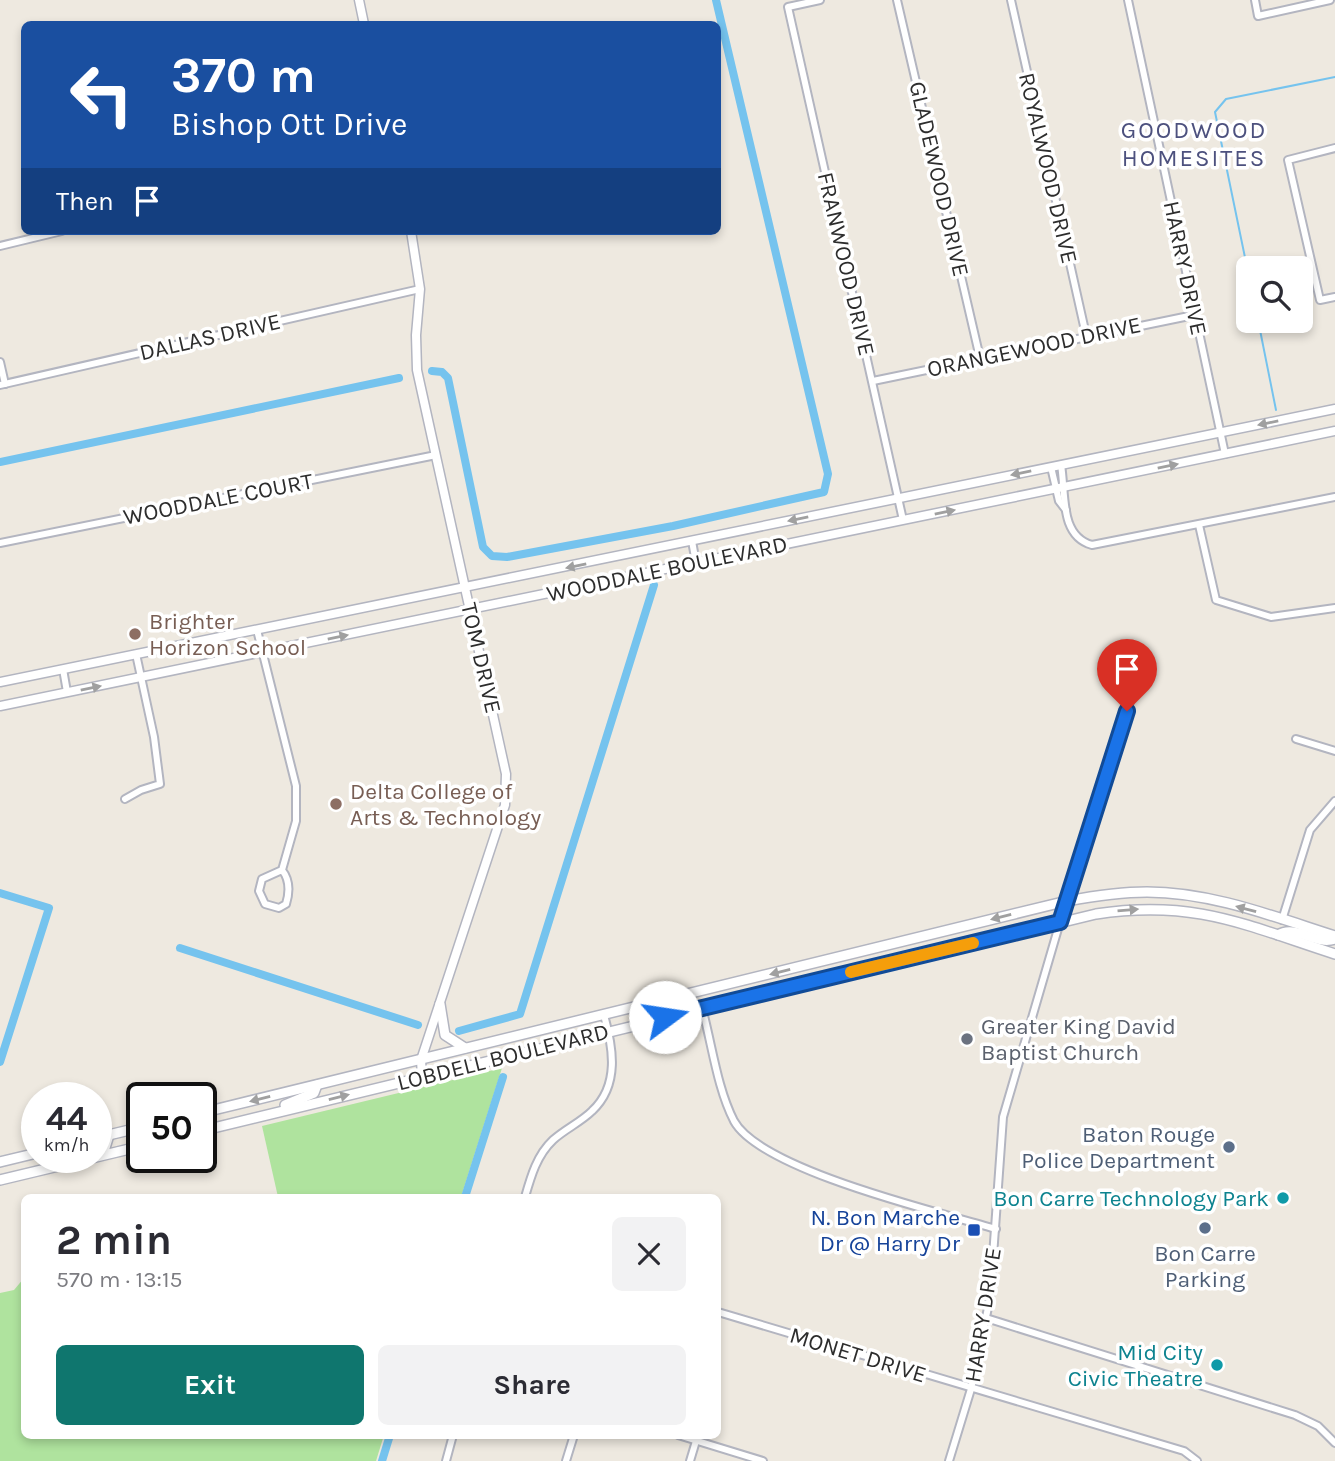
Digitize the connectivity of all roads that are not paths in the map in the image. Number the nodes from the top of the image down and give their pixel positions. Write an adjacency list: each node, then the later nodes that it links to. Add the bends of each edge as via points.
1 (359, 0): 8 (street)
2 (820, 0): 19 (street, FRANWOOD DRIVE, via 788,7)
3 (897, 0): 17 (street, GLADEWOOD DRIVE)
4 (1011, 0): 16 (street, ROYALWOOD DRIVE)
5 (1128, 0): 15 (street, HARRY DRIVE)
6 (1255, 0): 7 (street, via 1258,16)
7 (1330, 0)
8 (363, 21)
9 (1335, 148): 14 (street, via 1288,160 1320,300)
10 (45, 235): 12 (street)
11 (412, 235): 13 (street, TOM DRIVE)
12 (0, 246)
13 (421, 289): 20 (street, DALLAS DRIVE); 25 (street, TOM DRIVE, via 417,370)
14 (1335, 297)
15 (1194, 315): 16 (street, ORANGEWOOD DRIVE); 23 (street, HARRY DRIVE)
16 (1086, 335): 17 (street, ORANGEWOOD DRIVE)
17 (980, 358): 19 (street, ORANGEWOOD DRIVE)
18 (0, 362): 20 (street)
19 (873, 381): 30 (street, FRANWOOD DRIVE)
20 (2, 385)
21 (1335, 409): 23 (street, WOODDALE BOULEVARD, one-way to 23)
22 (1335, 431): 24 (street, WOODDALE BOULEVARD)
23 (1221, 432): 24 (street, HARRY DRIVE); 26 (street, WOODDALE BOULEVARD)
24 (1225, 454): 28 (street, WOODDALE BOULEVARD, one-way to 24)
25 (436, 455): 34 (street, WOODDALE COURT); 36 (street, TOM DRIVE)
26 (1061, 465): 27 (street, WOODDALE BOULEVARD); 28 (street)
27 (1051, 467): 28 (street); 30 (street, WOODDALE BOULEVARD, one-way to 30)
28 (1060, 488): 31 (street, WOODDALE BOULEVARD, one-way to 28); 32 (street, via 1059,501 1075,536 1093,545)
29 (1335, 497): 32 (street)
30 (898, 498): 31 (street, FRANWOOD DRIVE); 33 (street, WOODDALE BOULEVARD, one-way to 33)
31 (903, 520): 35 (street, WOODDALE BOULEVARD)
32 (1199, 525): 37 (street, via 1216,600 1276,618)
33 (692, 541): 35 (street); 36 (street, WOODDALE BOULEVARD, one-way to 36)
34 (0, 543)
35 (696, 563): 38 (street, WOODDALE BOULEVARD)
36 (465, 589): 38 (street, TOM DRIVE); 39 (street, WOODDALE BOULEVARD)
37 (1335, 608)
38 (470, 609): 40 (street, WOODDALE BOULEVARD, one-way to 38); 62 (street, TOM DRIVE, via 502,748 505,805)
39 (257, 630): 40 (street); 41 (street, WOODDALE BOULEVARD)
40 (263, 653): 43 (street, WOODDALE BOULEVARD); 52 (street, via 296,786 296,821)
41 (136, 654): 42 (street, WOODDALE BOULEVARD); 43 (street)
42 (63, 669): 44 (street, WOODDALE BOULEVARD); 46 (street)
43 (142, 677): 46 (street, WOODDALE BOULEVARD, one-way to 43); 50 (street, via 160,785)
44 (0, 682)
45 (1134, 689): 53 (street)
46 (68, 692): 47 (street, WOODDALE BOULEVARD)
47 (0, 706)
48 (1296, 739): 49 (street)
49 (1335, 751)
50 (125, 799)
51 (1335, 801): 54 (street, via 1310,830)
52 (282, 870): 52 (street, via 262,879 259,891 265,904 273,907 286,904 289,895 288,877)
53 (1067, 901): 54 (main road, LOBDELL BOULEVARD, one-way to 53, via 1195,896 1109,894); 55 (main road); 58 (main road, LOBDELL BOULEVARD, one-way to 58)
54 (1282, 920): 56 (main road); 57 (main road, LOBDELL BOULEVARD)
55 (1060, 922): 56 (main road, LOBDELL BOULEVARD, one-way to 56, via 1116,911 1176,909 1235,920); 60 (main road, LOBDELL BOULEVARD); 81 (street, HARRY DRIVE, via 1003,1117)
56 (1278, 935): 57 (main road, via 1289,931 1321,940); 59 (main road, LOBDELL BOULEVARD)
57 (1335, 937)
58 (895, 944): 60 (main road); 61 (main road, LOBDELL BOULEVARD, one-way to 61)
59 (1335, 954)
60 (899, 961): 63 (main road, LOBDELL BOULEVARD)
61 (661, 1001): 64 (main road, LOBDELL BOULEVARD); 65 (street)
62 (440, 1004): 67 (main road, via 445,1035); 68 (street, TOM DRIVE)
63 (702, 1008): 65 (main road, LOBDELL BOULEVARD); 81 (street, via 734,1121 750,1141 785,1162)
64 (604, 1015): 66 (street); 67 (main road, LOBDELL BOULEVARD)
65 (665, 1017): 66 (main road, LOBDELL BOULEVARD)
66 (608, 1030): 69 (main road, LOBDELL BOULEVARD); 80 (street, via 612,1073 604,1095 593,1110 553,1140 540,1157)
67 (465, 1048): 68 (main road, LOBDELL BOULEVARD)
68 (421, 1060): 69 (street, TOM DRIVE); 70 (main road, LOBDELL BOULEVARD)
69 (422, 1077): 73 (main road, LOBDELL BOULEVARD, one-way to 69)
70 (317, 1085): 71 (main road, LOBDELL BOULEVARD, one-way to 71); 73 (main road, via 314,1093 282,1105)
71 (235, 1105): 72 (main road, LOBDELL BOULEVARD); 74 (main road)
72 (217, 1109)
73 (276, 1113): 74 (main road, LOBDELL BOULEVARD)
74 (240, 1122): 75 (main road, LOBDELL BOULEVARD)
75 (217, 1127)
76 (21, 1157): 77 (main road)
77 (0, 1162)
78 (26, 1173): 79 (main road)
79 (0, 1180)
80 (526, 1194)
81 (996, 1230): 83 (street, HARRY DRIVE)
82 (721, 1313): 84 (street, MONET DRIVE)
83 (986, 1318): 84 (street, HARRY DRIVE); 89 (street, via 1295,1415 1318,1426)
84 (971, 1389): 94 (street, HARRY DRIVE); 95 (street, MONET DRIVE, via 1184,1451)
85 (452, 1439): 90 (street)
86 (573, 1439): 91 (street)
87 (690, 1439): 88 (street)
88 (696, 1441): 92 (street); 93 (street)
89 (1335, 1443)
90 (446, 1461)
91 (566, 1461)
92 (690, 1461)
93 (763, 1461)
94 (949, 1461)
95 (1198, 1461)

